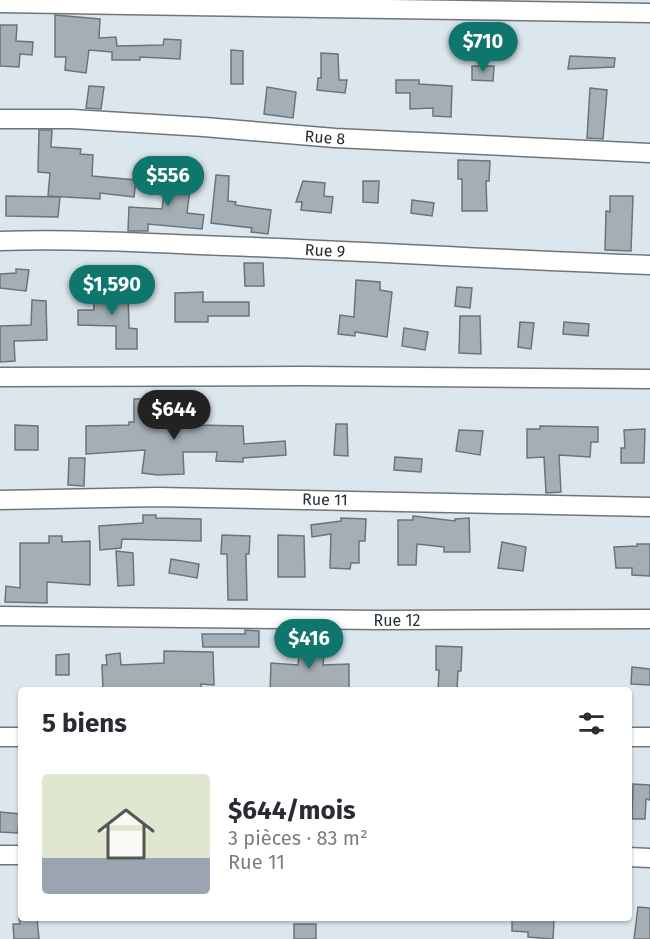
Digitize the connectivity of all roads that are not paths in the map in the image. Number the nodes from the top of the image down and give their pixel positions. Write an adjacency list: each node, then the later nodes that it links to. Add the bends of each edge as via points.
1 (0, 3): 2 (street)
2 (650, 13)
3 (0, 119): 4 (street, Rue 8, via 83,119 336,138)
4 (650, 153)
5 (0, 241): 6 (street, Rue 9, via 258,247)
6 (650, 265)
7 (0, 377): 8 (street)
8 (650, 379)
9 (0, 500): 10 (street, Rue 11, via 158,497)
10 (650, 507)
11 (0, 616): 12 (street, Rue 12)
12 (650, 619)
13 (0, 737): 16 (street)
14 (632, 737): 15 (street)
15 (650, 737)
16 (18, 738)
17 (0, 855): 18 (street)
18 (18, 855)
19 (632, 857): 20 (street)
20 (650, 858)

